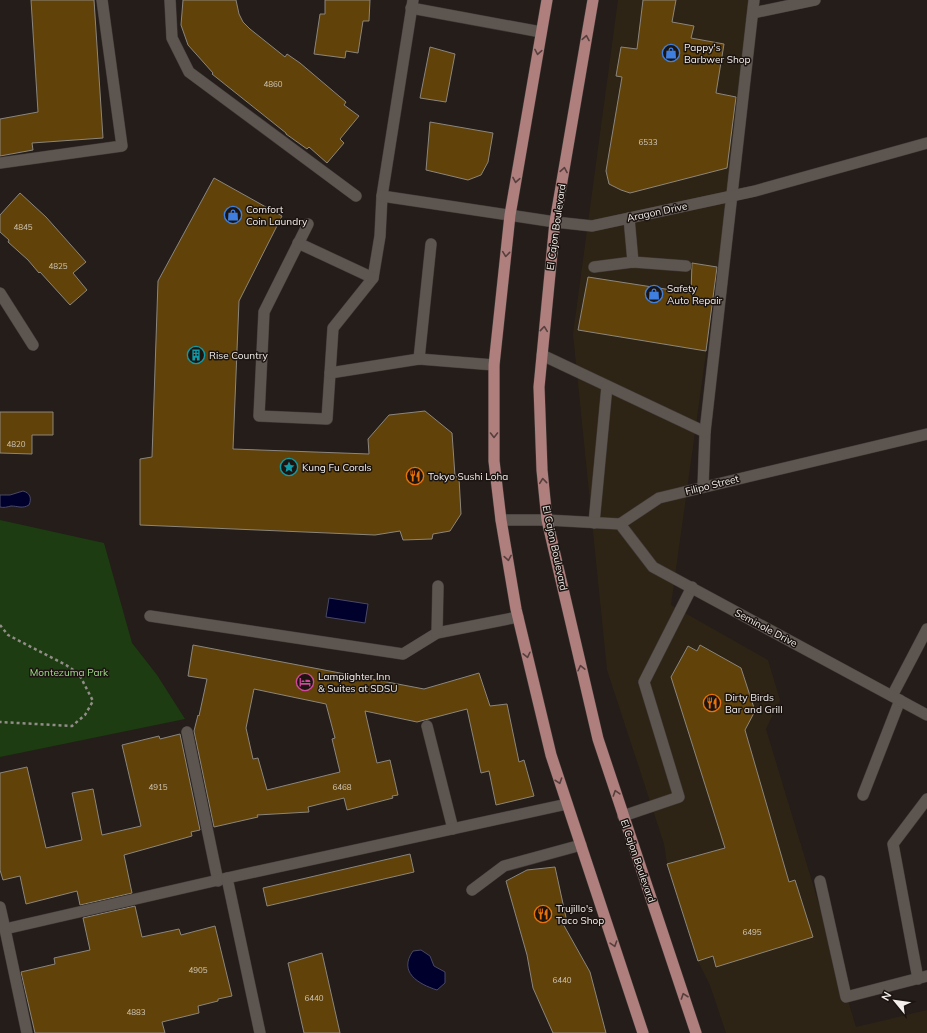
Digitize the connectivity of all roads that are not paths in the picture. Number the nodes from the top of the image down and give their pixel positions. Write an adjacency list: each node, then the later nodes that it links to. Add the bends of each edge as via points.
1 (102, 0): 11 (street, via 122,146)
2 (170, 0): 12 (street, via 172,38 189,72)
3 (547, 0): 9 (main road)
4 (592, 0): 17 (main road, El Cajon Boulevard, one-way to 4)
5 (754, 0): 8 (street)
6 (815, 0): 8 (street)
7 (412, 4): 9 (street); 13 (street)
8 (753, 13): 14 (street)
9 (541, 32): 15 (main road, one-way to 15)
10 (927, 144): 14 (street, Aragon Drive)
11 (0, 163)
12 (356, 196)
13 (382, 196): 15 (street, Aragon Drive); 24 (street, via 380,236)
14 (732, 197): 16 (street, Aragon Drive); 32 (street)
15 (510, 215): 17 (street, Aragon Drive); 29 (main road, one-way to 29)
16 (629, 218): 17 (street, Aragon Drive, via 592,226); 21 (street)
17 (555, 222): 27 (main road, El Cajon Boulevard, one-way to 17)
18 (308, 224): 19 (street)
19 (298, 244): 24 (street); 30 (street, via 264,312 259,416 327,419)
20 (431, 244): 28 (street)
21 (633, 262): 22 (street); 23 (street)
22 (686, 266)
23 (594, 267)
24 (373, 278): 30 (street, via 333,328)
25 (0, 293): 26 (street)
26 (33, 345)
27 (542, 355): 31 (street); 36 (main road, El Cajon Boulevard, one-way to 27, via 539,387)
28 (419, 359): 29 (street); 30 (street)
29 (494, 365): 35 (main road, one-way to 35, via 494,461)
30 (330, 373)
31 (607, 386): 32 (street); 37 (street)
32 (705, 432): 34 (street)
33 (927, 434): 34 (street, Filipo Street)
34 (703, 487): 38 (street, Filipo Street, via 659,498)
35 (501, 520): 36 (street); 42 (main road, one-way to 42)
36 (547, 520): 37 (street); 52 (main road, El Cajon Boulevard, one-way to 36, via 598,739)
37 (594, 523): 38 (street)
38 (620, 524): 40 (street, Seminole Drive, via 653,567)
39 (438, 586): 44 (street)
40 (692, 587): 45 (street, Seminole Drive); 52 (street, via 644,682 680,797)
41 (150, 616): 44 (street, via 403,654)
42 (518, 617): 44 (street); 51 (main road, one-way to 51, via 551,756)
43 (927, 628): 45 (street)
44 (437, 633)
45 (896, 698): 46 (street, Seminole Drive); 49 (street)
46 (927, 715)
47 (427, 726): 53 (street)
48 (188, 732): 55 (street)
49 (863, 795)
50 (927, 799): 60 (street, via 893,844)
51 (567, 804): 53 (street); 54 (main road)
52 (623, 816): 64 (main road, El Cajon Boulevard, one-way to 52)
53 (453, 829): 55 (street)
54 (580, 845): 57 (street, via 504,866); 63 (main road, one-way to 63)
55 (223, 879): 59 (street); 62 (street)
56 (820, 881): 60 (street, via 846,997)
57 (472, 890)
58 (0, 907): 59 (street)
59 (5, 929): 61 (street)
60 (922, 978)
61 (28, 1033)
62 (260, 1033)
63 (643, 1033)
64 (696, 1033)

